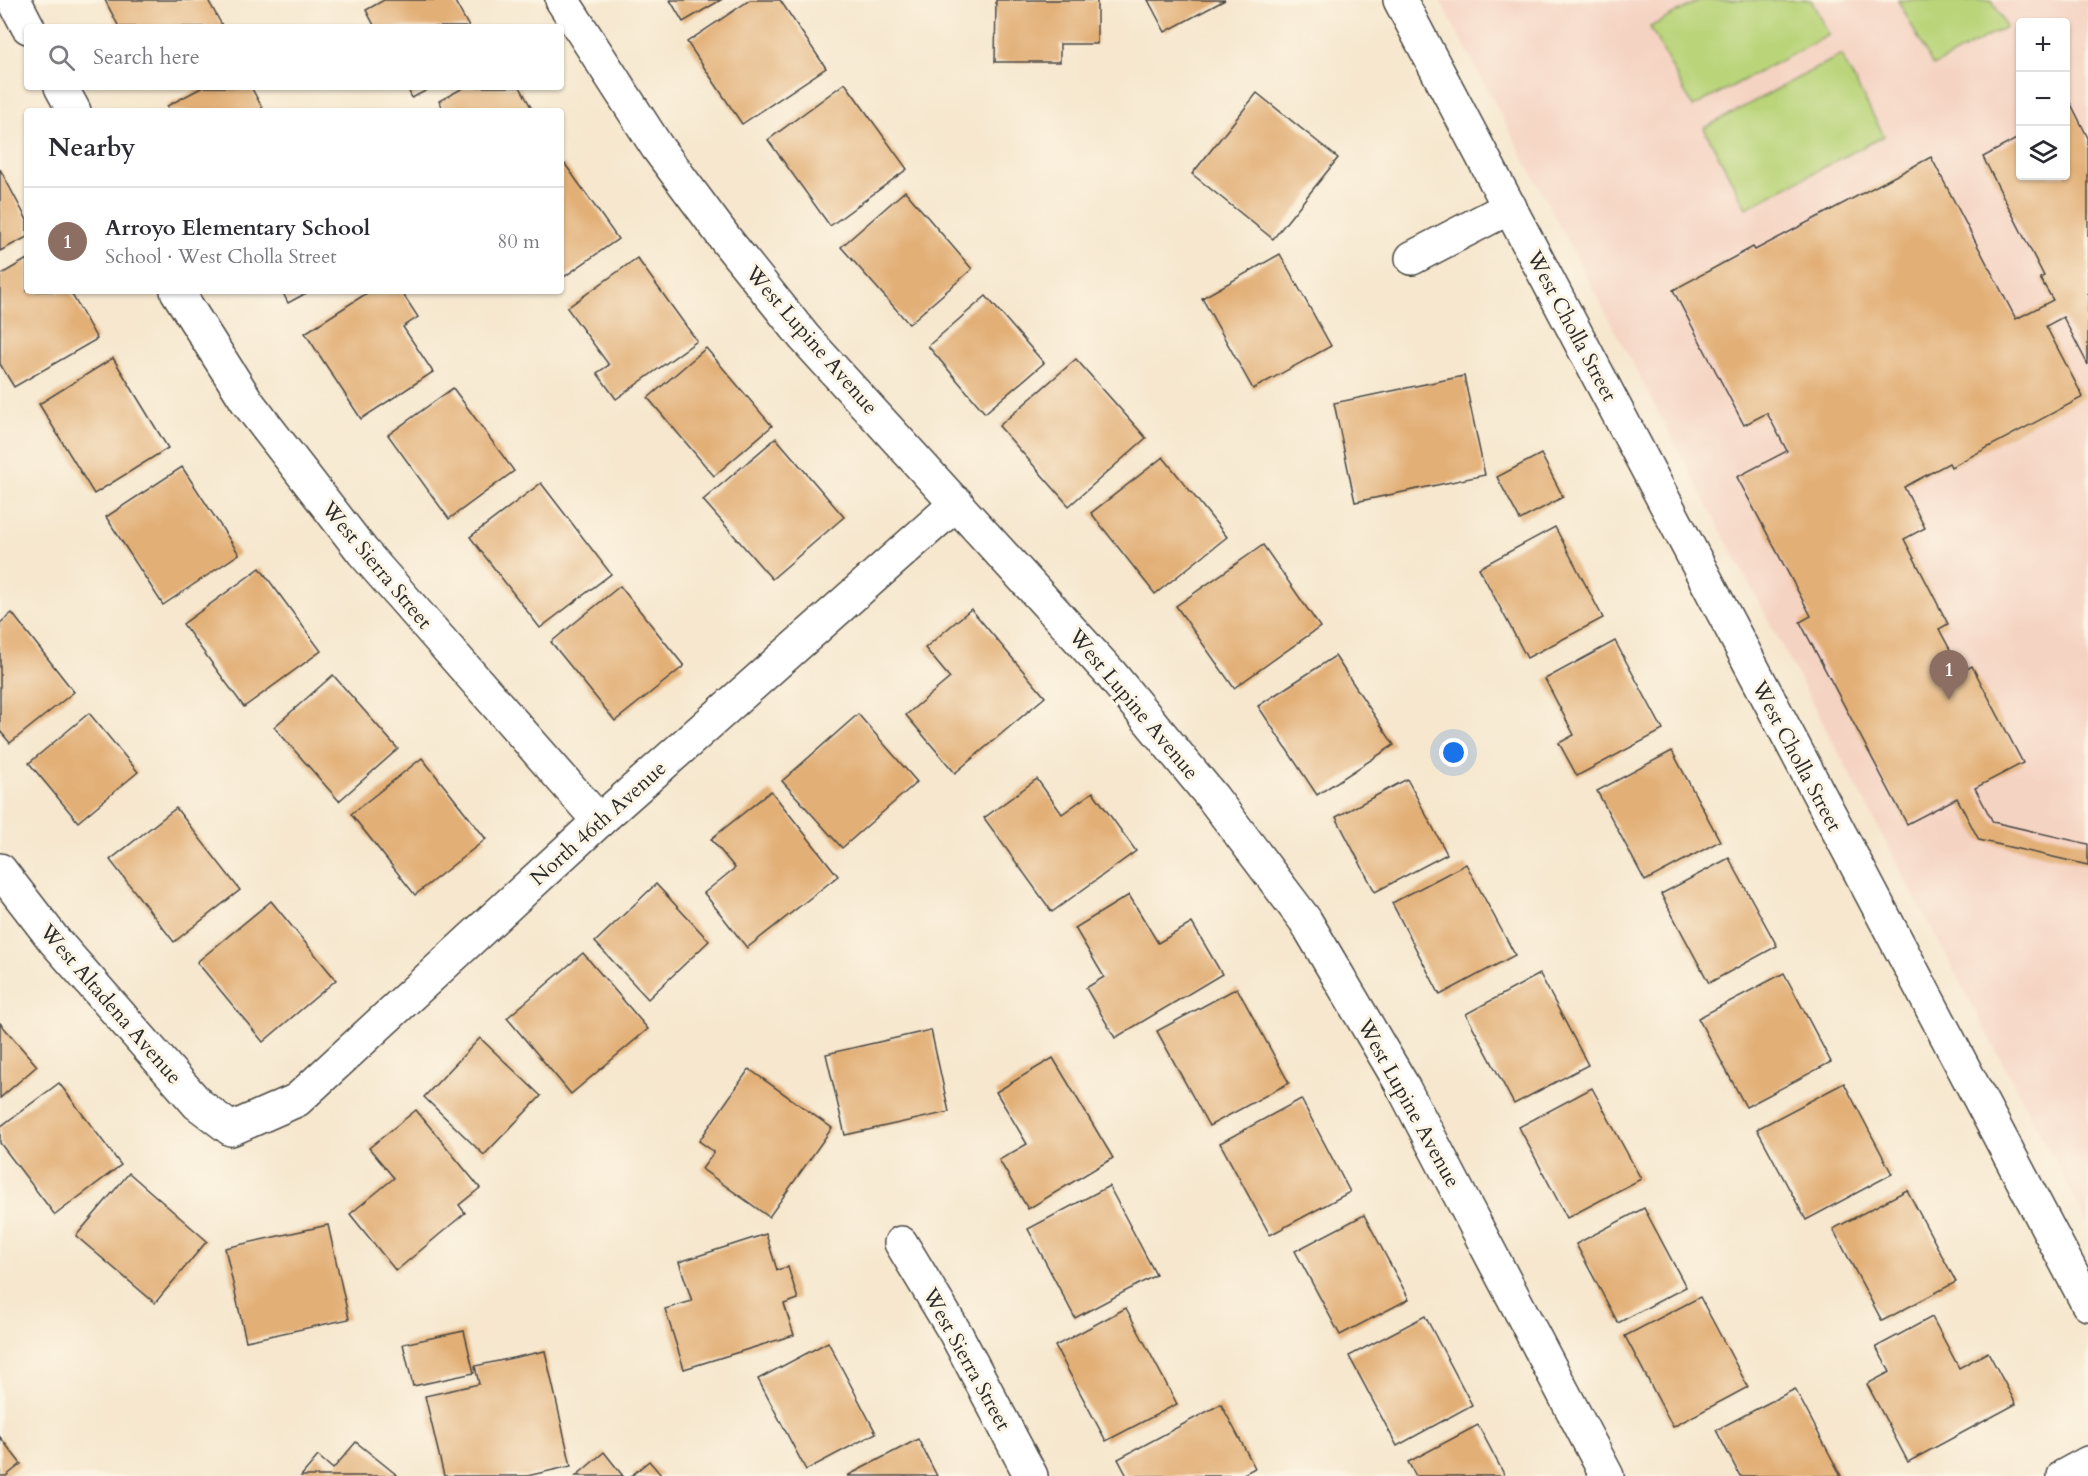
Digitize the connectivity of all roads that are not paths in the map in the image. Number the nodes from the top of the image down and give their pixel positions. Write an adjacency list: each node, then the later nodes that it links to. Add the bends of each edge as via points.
1 (14, 0): 4 (street)
2 (562, 0): 10 (street, West Lupine Avenue, via 657,147 727,241 804,337)
3 (1400, 0): 7 (street, West Cholla Street)
4 (26, 24)
5 (63, 90): 6 (street)
6 (72, 108)
7 (1510, 207): 8 (street); 15 (street, West Cholla Street, via 1931,1013)
8 (1412, 258)
9 (179, 294): 11 (street, West Sierra Street, via 248,403 363,552)
10 (957, 503): 11 (street, North 46th Avenue); 18 (street, West Lupine Avenue, via 1110,673 1213,798 1305,920 1401,1083)
11 (599, 821): 13 (street, North 46th Avenue, via 297,1100)
12 (0, 870): 13 (street, West Altadena Avenue, via 54,940 198,1104)
13 (231, 1129)
14 (901, 1243): 17 (street, West Sierra Street, via 956,1334)
15 (2088, 1304)
16 (2088, 1463): 19 (street)
17 (1031, 1476)
18 (1607, 1476)
19 (2064, 1476)

